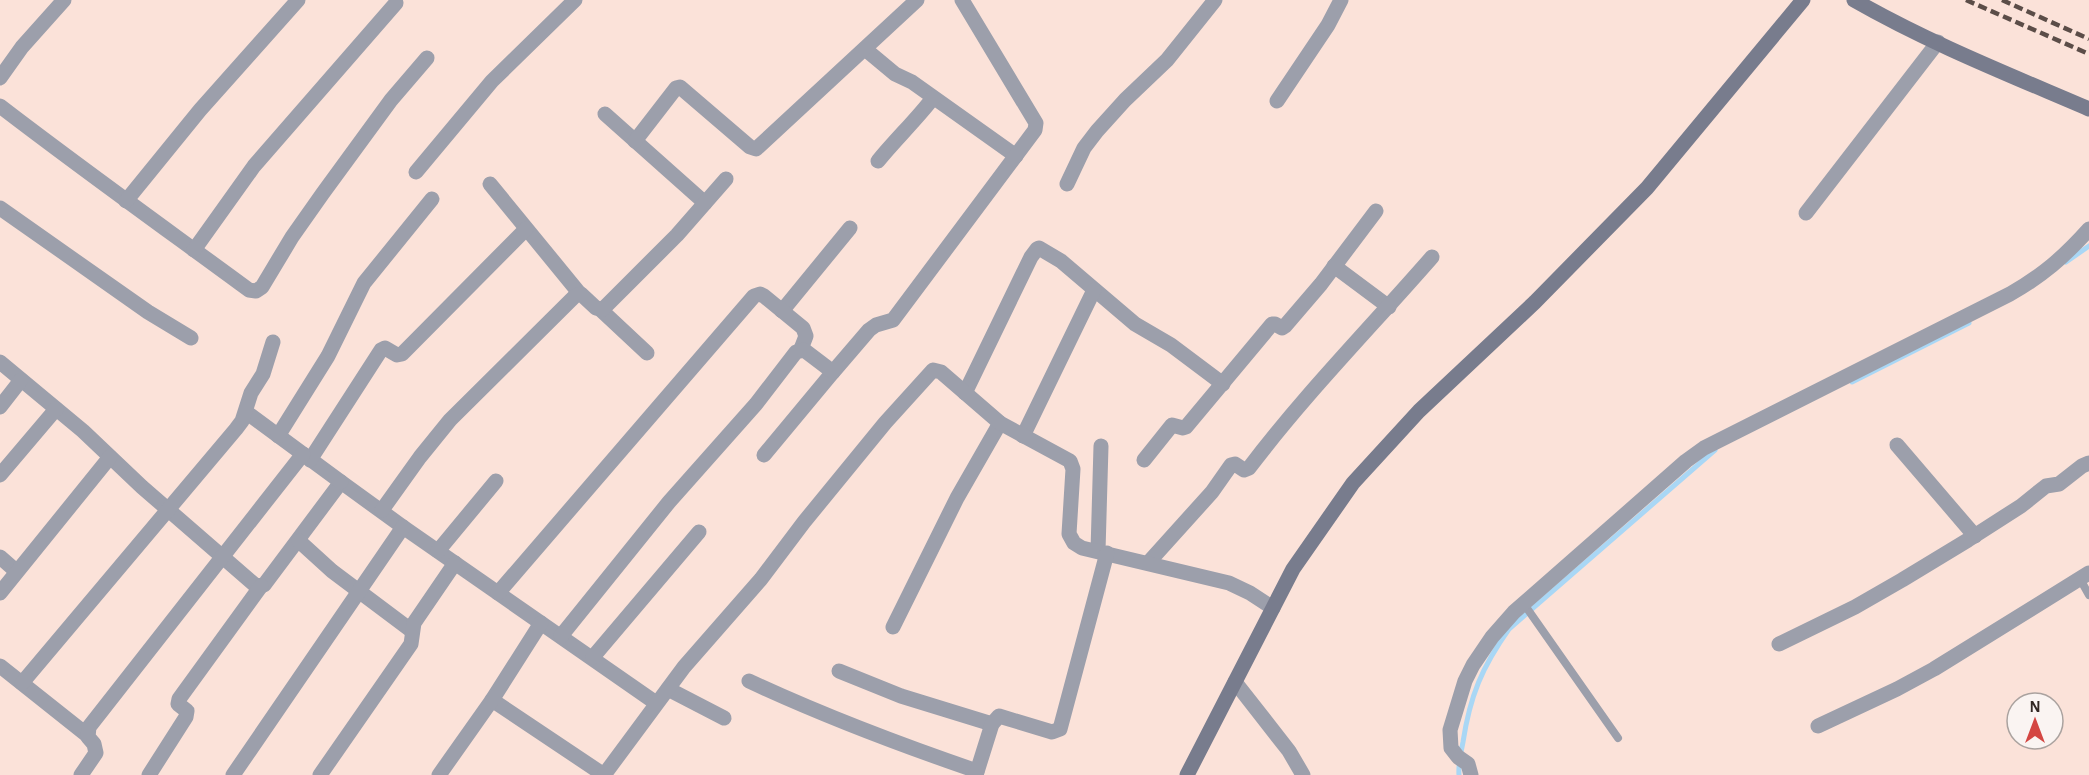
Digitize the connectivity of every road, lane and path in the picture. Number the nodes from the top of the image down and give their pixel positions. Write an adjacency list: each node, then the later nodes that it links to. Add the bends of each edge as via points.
1 (64, 0): 14 (street)
2 (298, 0): 28 (street)
3 (576, 0): 23 (street, via 492,81)
4 (916, 0): 12 (street)
5 (962, 0): 21 (street, via 1036,123)
6 (1215, 0): 26 (street, via 1167,60 1097,131)
7 (1341, 0): 16 (street)
8 (1803, 0): 89 (street, via 1647,188 1535,302 1419,411 1353,483 1293,569)
9 (1854, 0): 11 (street)
10 (396, 3): 36 (street, via 254,166)
11 (1938, 42): 18 (street); 32 (street)
12 (865, 49): 15 (street); 20 (street, via 756,149 680,87)
13 (427, 58): 36 (street, via 366,132 260,290 249,290)
14 (0, 78)
15 (933, 98): 21 (street); 22 (street)
16 (1277, 101)
17 (0, 106): 28 (street)
18 (2089, 109)
19 (605, 114): 20 (street)
20 (635, 141): 29 (street)
21 (1016, 156): 49 (street, via 893,320 869,330)
22 (878, 161)
23 (416, 172)
24 (726, 179): 29 (street)
25 (490, 184): 34 (street)
26 (1067, 184)
27 (432, 199): 57 (street, via 364,283 328,356)
28 (126, 201): 36 (street)
29 (705, 203): 42 (street)
30 (0, 208): 44 (street)
31 (1376, 211): 38 (street)
32 (1806, 213)
33 (850, 228): 43 (street)
34 (526, 229): 40 (street); 63 (street, via 402,354 381,350)
35 (2089, 229): 88 (street, via 2040,276 2010,294 1704,448)
36 (194, 250)
37 (1432, 257): 41 (street)
38 (1334, 266): 41 (street); 51 (street, via 1285,326 1272,324)
39 (1094, 290): 51 (street, via 1135,324); 52 (street, via 1061,261 1043,249 1036,249); 58 (street)
40 (580, 294): 42 (street); 70 (street, via 450,420)
41 (1389, 307): 80 (street, via 1248,468 1231,465)
42 (601, 310): 47 (street)
43 (782, 311): 46 (street, via 806,332); 86 (street, via 760,294 753,296)
44 (191, 338)
45 (273, 342): 55 (street)
46 (801, 349): 49 (street); 93 (street, via 669,502)
47 (647, 353)
48 (0, 362): 50 (street)
49 (832, 372): 61 (street)
50 (21, 380): 53 (street); 54 (street)
51 (1223, 384): 64 (street, via 1186,427 1172,425)
52 (965, 393): 56 (street); 101 (street, via 941,372 929,373)
53 (0, 407)
54 (56, 409): 62 (street); 66 (street)
55 (246, 412): 57 (street); 69 (street)
56 (1000, 423): 58 (street); 91 (street, via 957,498)
57 (278, 436): 63 (street)
58 (1023, 436): 76 (street, via 1072,464 1069,534 1082,548)
59 (1897, 445): 73 (street)
60 (1101, 446): 76 (street)
61 (764, 455)
62 (110, 457): 69 (street); 81 (street)
63 (307, 457): 67 (street); 78 (street)
64 (1144, 460)
65 (2089, 463): 73 (street, via 2059,484 2046,486)
66 (0, 475)
67 (341, 482): 70 (street); 74 (street)
68 (496, 482): 75 (street)
69 (167, 509): 78 (street); 100 (street)
70 (382, 510): 71 (street)
71 (403, 527): 75 (street); 84 (street)
72 (699, 532): 95 (street)
73 (1975, 536): 94 (street, via 1855,607)
74 (299, 541): 83 (street); 84 (street)
75 (438, 551): 79 (street)
76 (1102, 552): 80 (street); 105 (street, via 1060,729 1052,732 1005,716 999,716)
77 (0, 557): 81 (street)
78 (223, 558): 83 (street); 107 (street, via 89,727)
79 (455, 562): 86 (street); 92 (street)
80 (1148, 563): 89 (street, via 1229,583)
81 (16, 572): 85 (street)
82 (2084, 576): 87 (lane); 106 (street, via 1925,674)
83 (261, 586): 112 (street, via 179,699 178,704 187,711 186,717)
84 (359, 591): 92 (street); 113 (street)
85 (0, 592)
86 (498, 592): 90 (street)
87 (2089, 595)
88 (1526, 606): 108 (lane); 109 (street, via 1503,623 1465,681 1449,736 1451,748)
89 (1273, 608): 99 (street)
90 (541, 623): 93 (street); 102 (street)
91 (893, 627)
92 (412, 631): 114 (street, via 411,644)
93 (561, 636): 95 (street)
94 (1779, 644)
95 (593, 657): 103 (street)
96 (0, 666): 100 (street)
97 (839, 671): 105 (street, via 901,696)
98 (749, 681): 110 (street, via 855,728)
99 (1235, 682): 117 (street); 118 (street)
100 (22, 683): 107 (street)
101 (668, 689): 103 (street); 104 (street)
102 (492, 700): 115 (street); 116 (street)
103 (656, 702): 116 (street)
104 (724, 718)
105 (992, 724): 110 (street)
106 (1818, 726)
107 (87, 735): 111 (street, via 96,753)
108 (1617, 738)
109 (1465, 764)
110 (976, 773)
111 (81, 775)
112 (149, 775)
113 (233, 775)
114 (320, 775)
115 (439, 775)
116 (604, 775)
117 (1187, 775)
118 (1303, 775)

